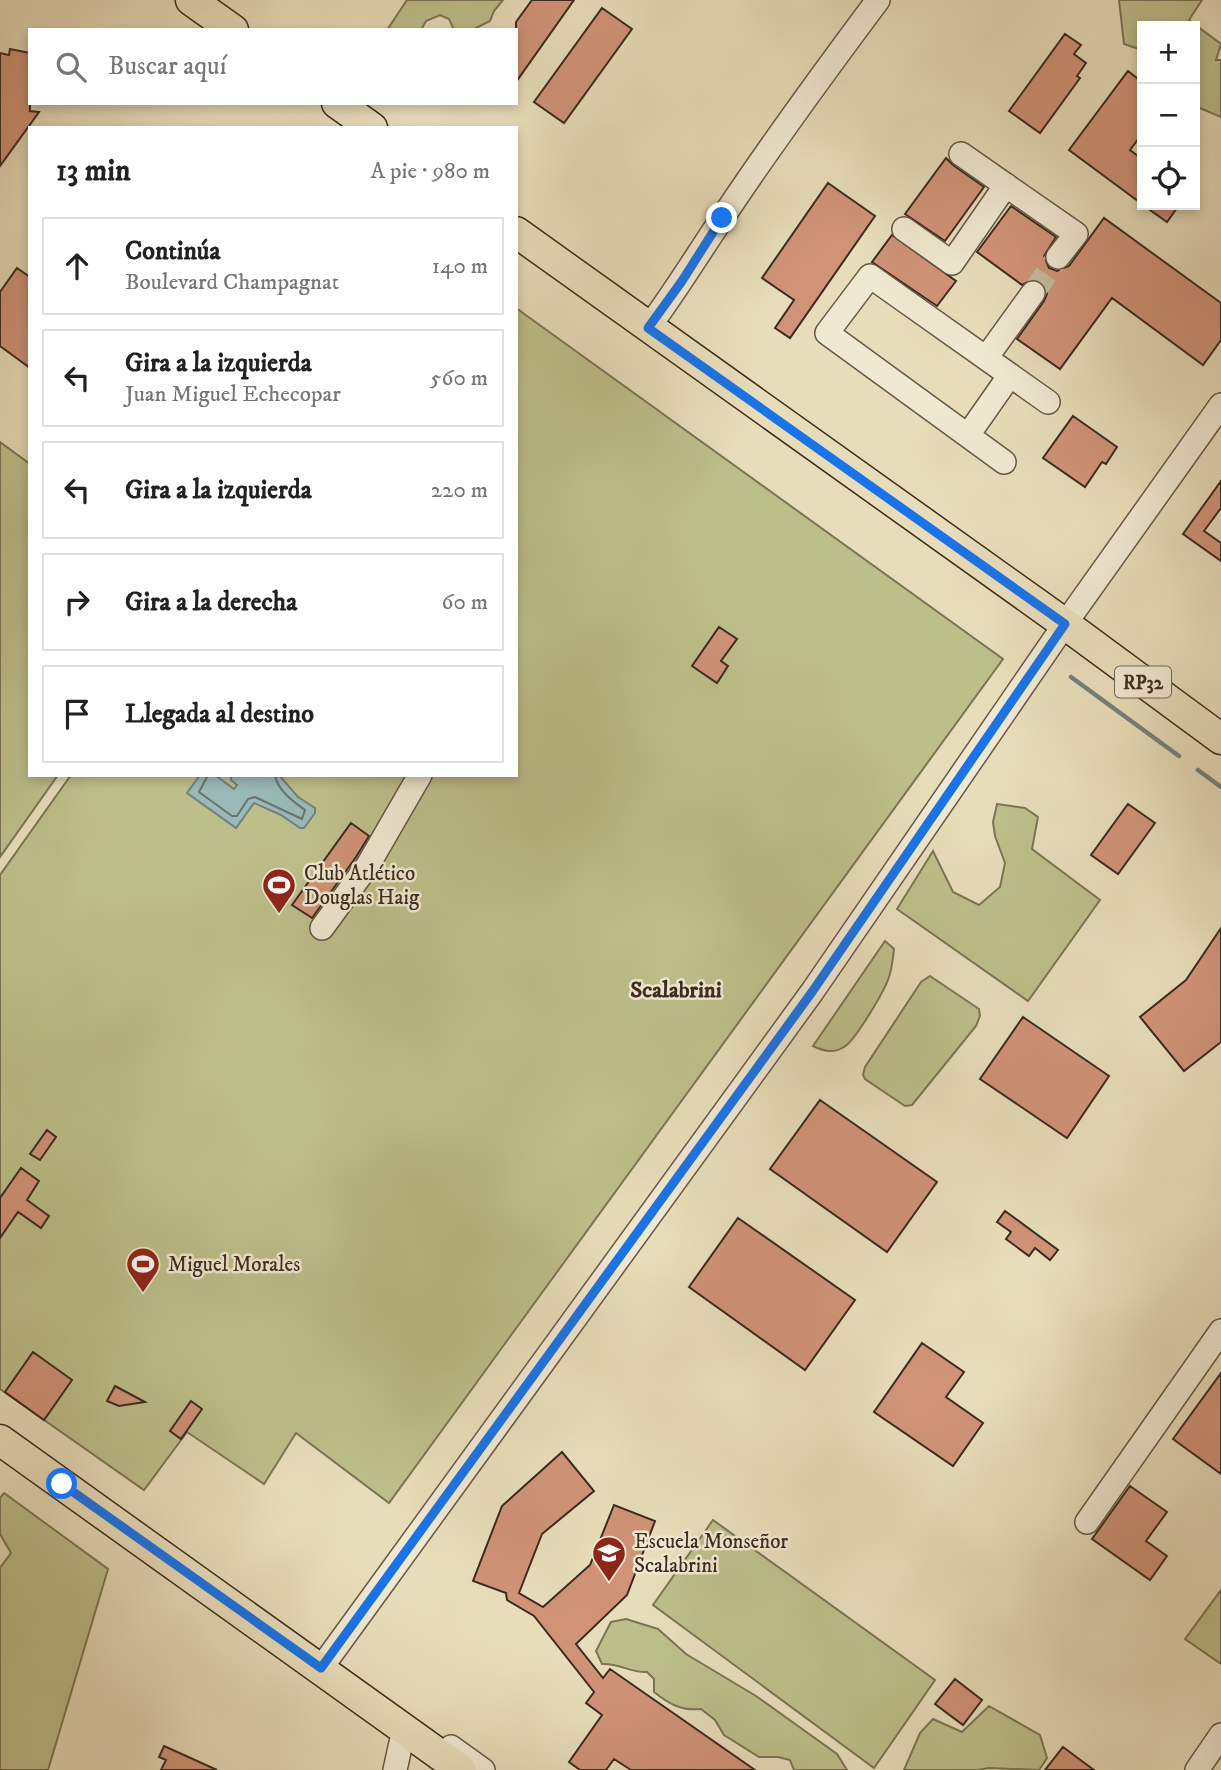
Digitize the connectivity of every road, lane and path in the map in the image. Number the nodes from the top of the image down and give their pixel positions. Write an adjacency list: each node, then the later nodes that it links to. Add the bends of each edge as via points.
1 (191, 0): 3 (main road)
2 (878, 0): 12 (street, via 800,105)
3 (230, 28)
4 (340, 105): 5 (main road)
5 (369, 126)
6 (961, 154): 7 (street)
7 (1006, 186): 8 (street, via 952,263); 10 (street, via 1076,234)
8 (904, 229)
9 (518, 233): 12 (main road, RP32)
10 (1058, 257)
11 (1033, 293): 13 (street)
12 (648, 328): 19 (main road, RP32)
13 (986, 358): 14 (street); 17 (street, via 870,276 827,333)
14 (1010, 375): 15 (street); 17 (street)
15 (1048, 402)
16 (1221, 405): 19 (street)
17 (968, 435): 18 (street)
18 (1004, 462)
19 (1065, 624): 20 (main road, RP32); 26 (street, via 812,992)
20 (1221, 739)
21 (419, 777): 22 (street, via 368,865)
22 (322, 928)
23 (1221, 1331): 25 (street)
24 (0, 1440): 26 (main road)
25 (1087, 1522)
26 (324, 1663): 27 (main road); 31 (street)
27 (404, 1729): 29 (street); 30 (main road)
28 (1221, 1735): 32 (street)
29 (395, 1770)
30 (461, 1770)
31 (483, 1770)
32 (1197, 1770)

